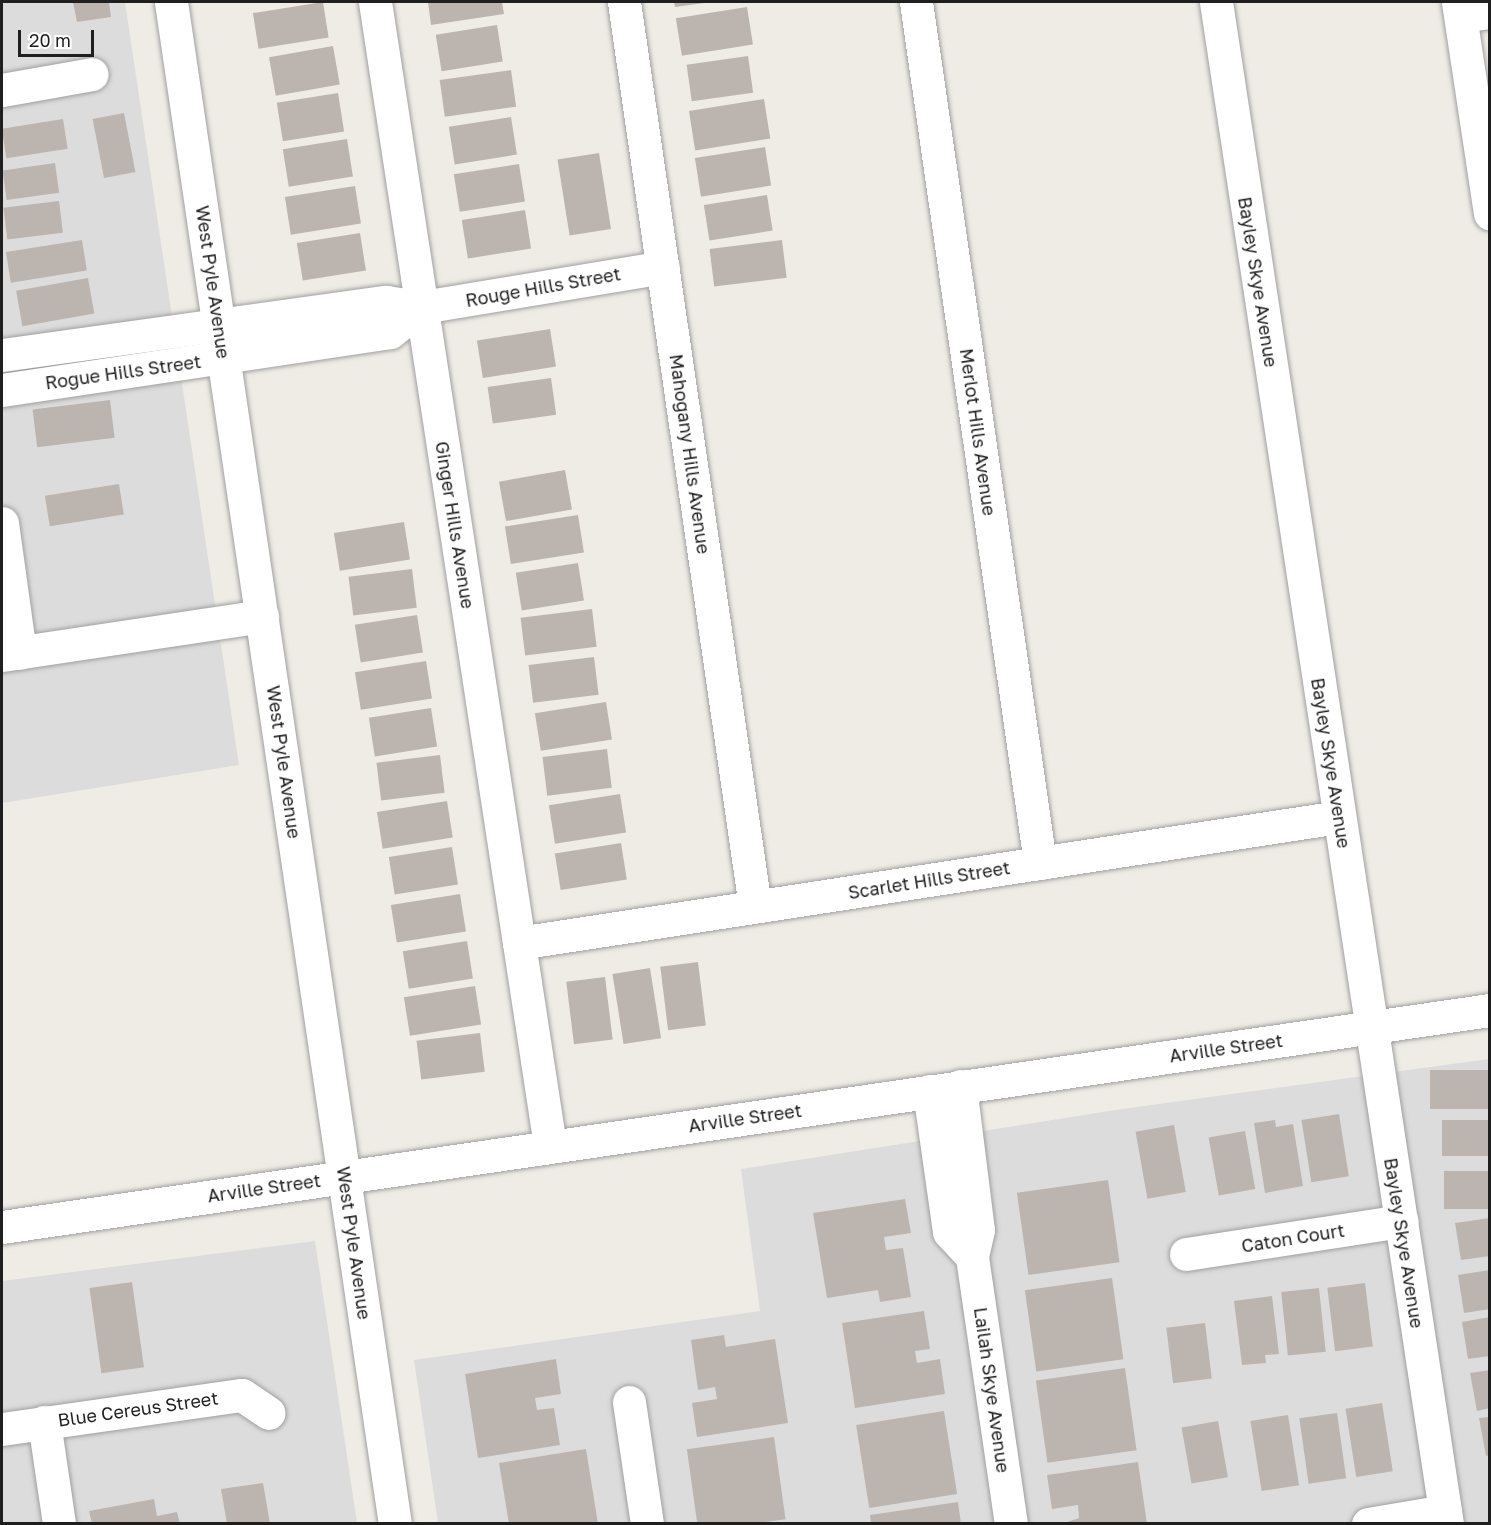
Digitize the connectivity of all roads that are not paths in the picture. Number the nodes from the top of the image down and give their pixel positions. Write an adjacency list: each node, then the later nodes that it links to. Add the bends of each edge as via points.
1 (171, 2): 14 (street, West Pyle Avenue)
2 (375, 2): 13 (street, Ginger Hills Avenue)
3 (624, 2): 12 (street, Mahogany Hills Avenue)
4 (916, 2): 24 (street, Merlot Hills Avenue)
5 (1216, 2): 23 (street, Bayley Skye Avenue)
6 (1470, 10): 9 (street)
7 (92, 74): 8 (street)
8 (2, 90)
9 (1484, 135): 10 (street)
10 (1487, 177): 11 (street)
11 (1490, 214)
12 (663, 267): 13 (street, Rouge Hills Street); 25 (street, Mahogany Hills Avenue)
13 (422, 307): 14 (street, Rogue Hills Street, via 386,302); 17 (street, Rogue Hills Street, via 390,332); 26 (street, Ginger Hills Avenue)
14 (219, 325): 15 (street, Rogue Hills Street); 17 (street, West Pyle Avenue)
15 (80, 344): 16 (street, Rogue Hills Street); 18 (street)
16 (2, 355)
17 (224, 357): 18 (street, Rogue Hills Street); 21 (street, West Pyle Avenue)
18 (84, 377): 19 (street, Rogue Hills Street)
19 (2, 390)
20 (2, 523): 22 (street)
21 (262, 616): 22 (street); 31 (street, West Pyle Avenue)
22 (11, 654)
23 (1340, 817): 24 (street, Scarlet Hills Street); 28 (street, Bayley Skye Avenue)
24 (1040, 863): 25 (street, Scarlet Hills Street)
25 (755, 907): 26 (street, Scarlet Hills Street)
26 (519, 943): 30 (street, Ginger Hills Avenue)
27 (1490, 1010): 28 (street, Arville Street)
28 (1372, 1028): 29 (street, Arville Street); 32 (street, Bayley Skye Avenue)
29 (944, 1089): 30 (street, Arville Street); 43 (street, Lailah Skye Avenue, via 958,1191 978,1230 972,1257)
30 (550, 1146): 31 (street, Arville Street)
31 (345, 1176): 33 (street, Arville Street); 41 (street, West Pyle Avenue)
32 (1401, 1221): 34 (street, Caton Court); 39 (street, Bayley Skye Avenue)
33 (2, 1227)
34 (1185, 1254)
35 (629, 1402): 42 (street)
36 (269, 1413): 37 (street, Blue Cereus Street, via 242,1395)
37 (44, 1422): 38 (street, Blue Cereus Street); 40 (street)
38 (2, 1429)
39 (1446, 1517): 44 (street)
40 (59, 1524)
41 (395, 1524)
42 (647, 1524)
43 (1011, 1524)
44 (1368, 1524)

